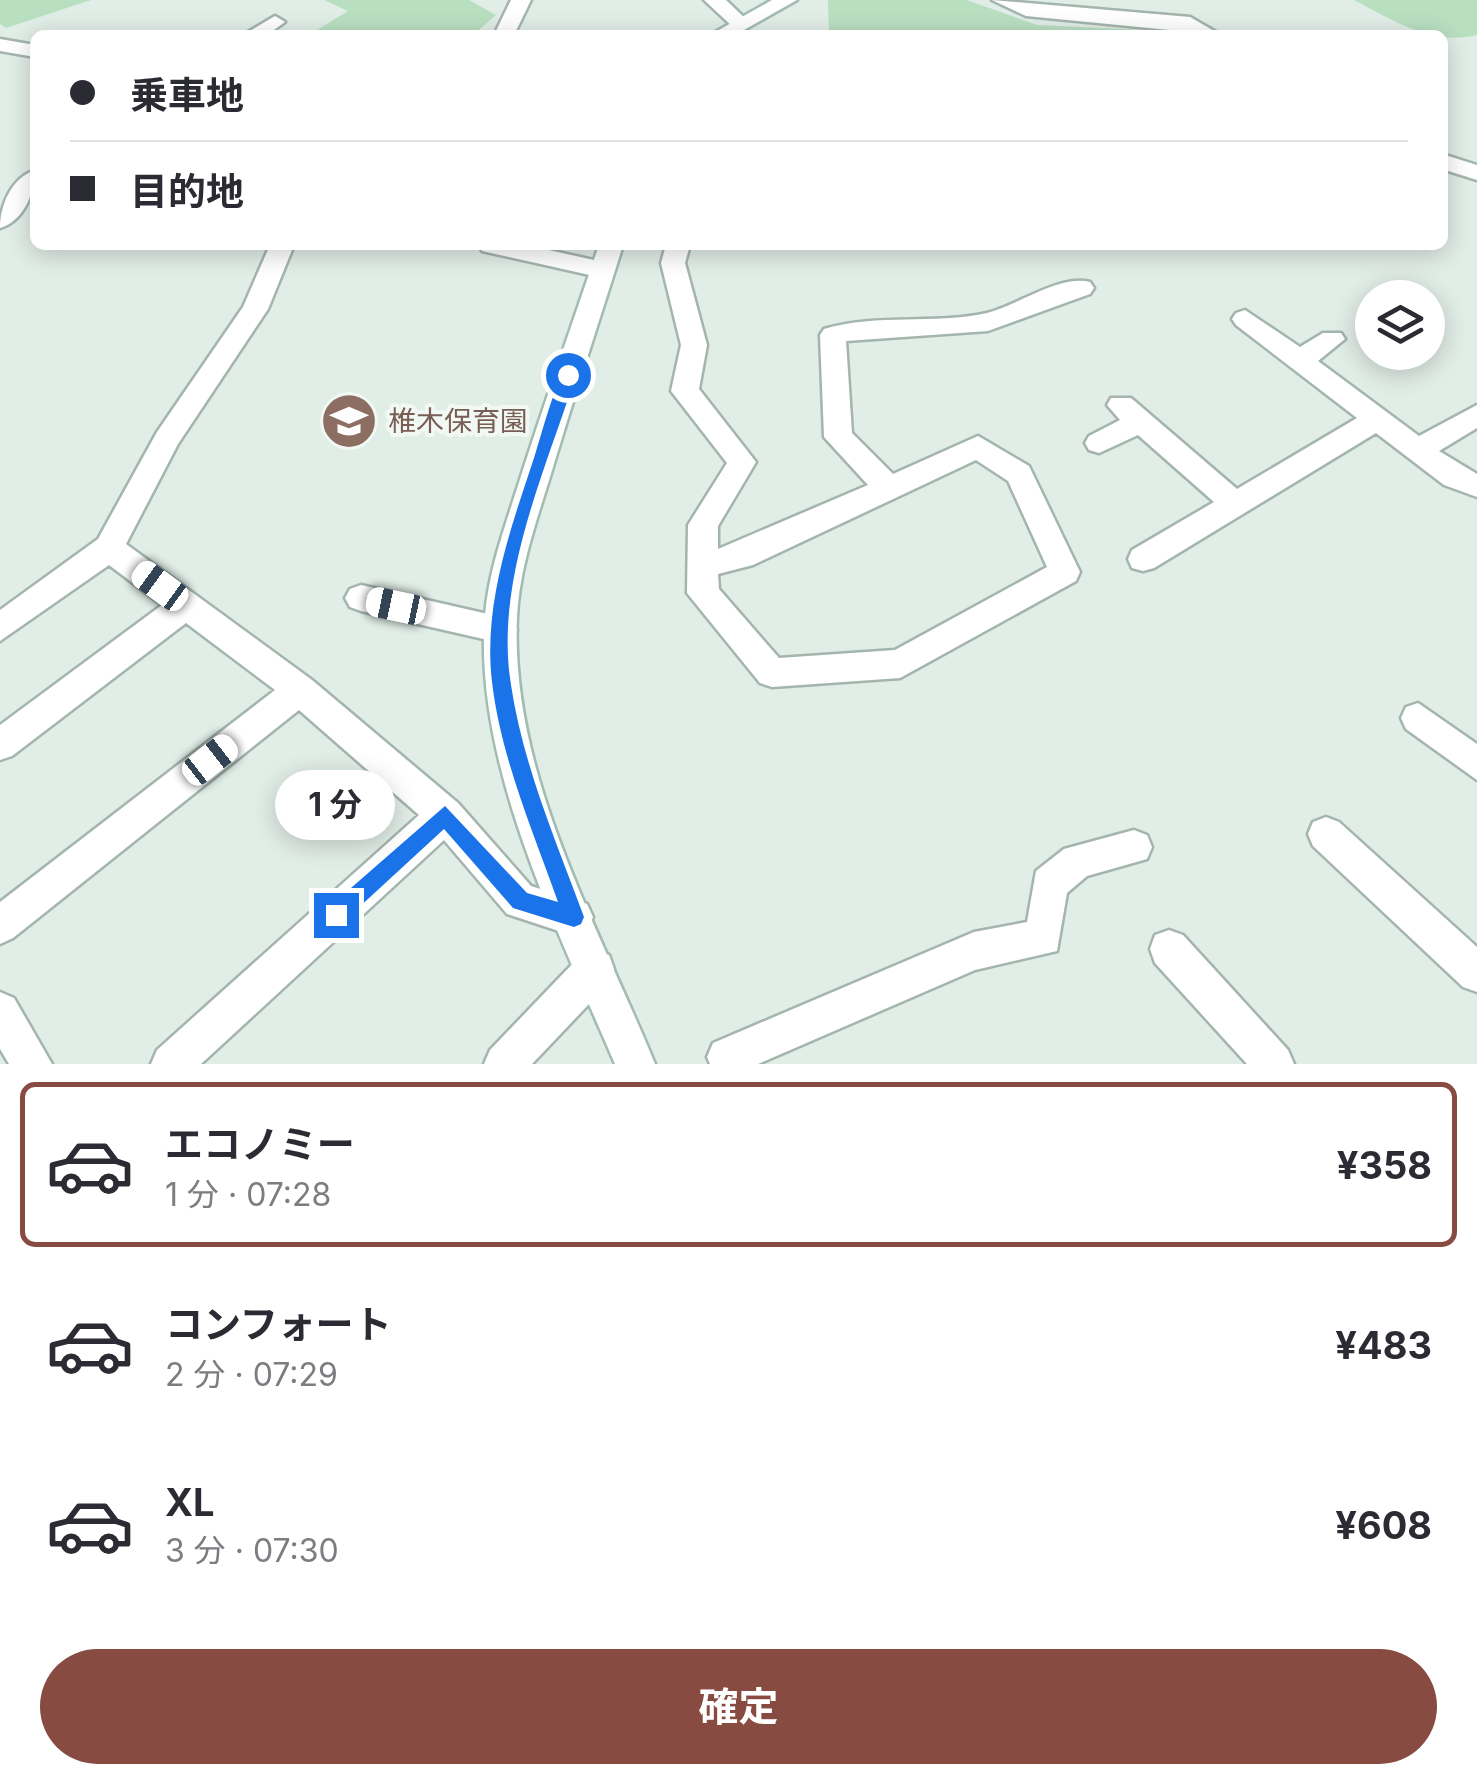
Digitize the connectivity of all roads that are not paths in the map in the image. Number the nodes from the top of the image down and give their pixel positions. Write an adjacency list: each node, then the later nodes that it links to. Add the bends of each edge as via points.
1 (522, 0): 8 (street)
2 (714, 0): 6 (street)
3 (787, 0): 6 (street)
4 (1002, 0): 10 (street, via 1026,10 1190,23)
5 (275, 22): 7 (street)
6 (741, 24): 9 (street)
7 (261, 30)
8 (507, 30)
9 (730, 30)
10 (1203, 30)
11 (0, 45): 12 (street)
12 (30, 51)
13 (1448, 164): 14 (street)
14 (1477, 172)
15 (30, 183): 16 (street)
16 (0, 220)
17 (280, 250): 32 (street, via 255,310 167,439)
18 (536, 250): 20 (street)
19 (677, 250): 34 (street, via 673,263 694,345 685,391 742,462 702,525)
20 (607, 258): 38 (street, via 512,551)
21 (1081, 288): 30 (street, via 988,322 833,335 838,437)
22 (1245, 319): 24 (street)
23 (1332, 339): 24 (street)
24 (1300, 360): 26 (street)
25 (1476, 415): 28 (street)
26 (1378, 419): 28 (street); 31 (street)
27 (1100, 443): 31 (street, via 1130,413)
28 (1418, 450): 29 (street)
29 (1477, 486)
30 (889, 488): 34 (street, via 742,556); 34 (street, via 978,447 1018,474 1065,572 900,664 772,673 704,593)
31 (1235, 504): 33 (street)
32 (109, 548): 36 (street); 37 (street)
33 (1143, 559)
34 (704, 565)
35 (361, 598): 38 (street)
36 (186, 605): 39 (street); 41 (street)
37 (0, 628)
38 (501, 630): 46 (street, via 501,682 516,755)
39 (300, 690): 43 (street); 47 (street)
40 (1418, 718): 42 (street)
41 (0, 744)
42 (1477, 764)
43 (445, 815): 46 (street, via 520,901); 55 (street)
44 (1326, 834): 50 (street)
45 (1134, 847): 53 (street, via 1077,861 1049,884 1044,938 974,951)
46 (574, 917): 49 (street)
47 (0, 925)
48 (1169, 949): 58 (street)
49 (595, 969): 56 (street); 57 (street)
50 (1477, 972)
51 (796, 1004): 53 (street)
52 (0, 1012): 54 (street)
53 (723, 1061)
54 (32, 1064)
55 (171, 1064)
56 (504, 1064)
57 (635, 1064)
58 (1274, 1064)

